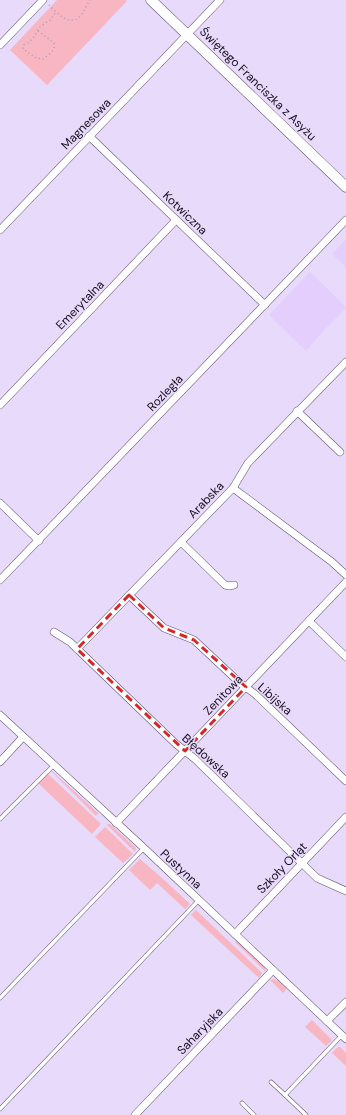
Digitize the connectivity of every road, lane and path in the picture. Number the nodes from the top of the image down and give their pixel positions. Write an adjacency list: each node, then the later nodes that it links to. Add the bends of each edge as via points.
1 (90, 0): 5 (path, via 76,19 64,19)
2 (151, 0): 7 (street, Świętego Franciszka z Asyżu)
3 (220, 0): 7 (street, Magnesowa)
4 (45, 2): 5 (path); 8 (street)
5 (56, 12): 6 (path)
6 (38, 31): 6 (path, via 23,47 36,58 42,59 54,50 55,46)
7 (188, 34): 9 (street, Magnesowa); 10 (street, Świętego Franciszka z Asyżu)
8 (0, 44)
9 (89, 136): 11 (street, Kotwiczna); 13 (street, Magnesowa)
10 (346, 187)
11 (176, 220): 14 (street, Kotwiczna); 16 (street, Emerytalna)
12 (346, 220): 14 (street, Rozległa)
13 (0, 230)
14 (265, 304): 21 (street, Rozległa)
15 (346, 362): 17 (street, Arabska)
16 (0, 405)
17 (298, 411): 18 (street); 19 (street, Arabska, via 246,466)
18 (340, 452)
19 (233, 488): 22 (street, Arabska); 23 (street)
20 (0, 503): 21 (street)
21 (39, 541): 24 (street, Rozległa)
22 (181, 542): 26 (street, via 225,585); 27 (street, Arabska)
23 (346, 575)
24 (0, 580)
25 (346, 582): 28 (street, Zenitowa)
26 (234, 585)
27 (129, 595): 30 (street, Arabska); 32 (street, Libijska, via 164,628 194,640)
28 (308, 622): 31 (street); 32 (street, Zenitowa)
29 (54, 632): 30 (street, Błędowska)
30 (77, 649): 35 (street, Błędowska)
31 (346, 657)
32 (246, 687): 35 (street, Zenitowa); 38 (street, Libijska)
33 (0, 715): 34 (street, Pustynna)
34 (24, 737): 36 (street); 37 (street, Pustynna)
35 (185, 751): 41 (street, Zenitowa); 43 (street, Błędowska)
36 (0, 762)
37 (54, 765): 40 (lane); 41 (street, Pustynna)
38 (346, 781)
39 (346, 817): 43 (street, Szkoły Orląt)
40 (0, 819)
41 (116, 823): 42 (street, Pustynna)
42 (144, 848): 45 (street, Pustynna); 48 (lane)
43 (302, 863): 44 (street, Błędowska, via 317,878); 46 (street, Szkoły Orląt)
44 (346, 891)
45 (199, 900): 46 (street, Pustynna); 55 (lane)
46 (235, 934): 47 (street, Pustynna)
47 (273, 970): 50 (street, Pustynna); 56 (street, Saharyjska)
48 (0, 998)
49 (346, 1002): 50 (street)
50 (327, 1021): 51 (street, Pustynna)
51 (344, 1037): 53 (lane)
52 (271, 1082): 53 (lane)
53 (285, 1095): 58 (lane)
54 (242, 1103): 57 (lane)
55 (0, 1110)
56 (135, 1115)
57 (254, 1115)
58 (305, 1115)

